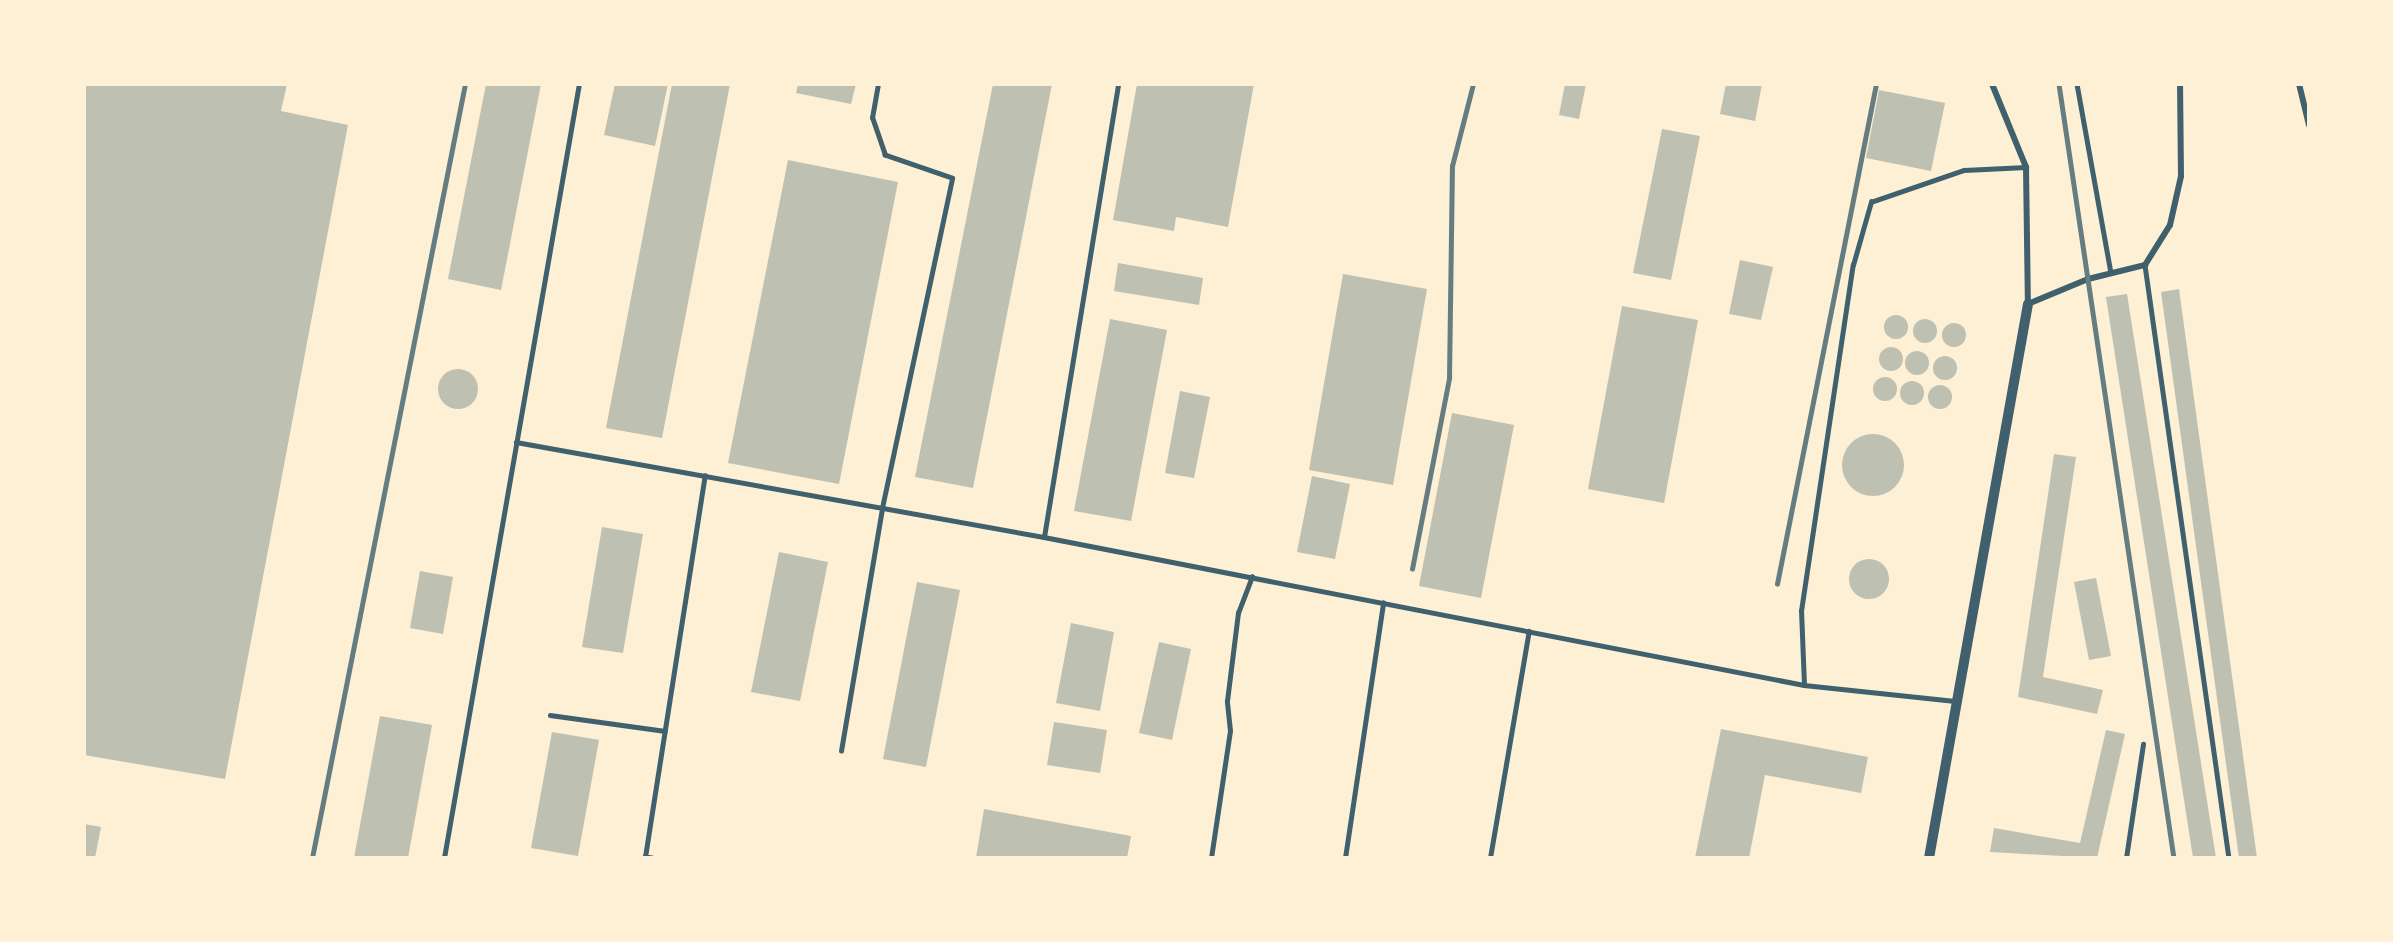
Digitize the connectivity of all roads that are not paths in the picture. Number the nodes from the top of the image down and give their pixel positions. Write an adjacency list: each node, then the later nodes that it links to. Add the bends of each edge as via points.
1 (579, 84): 13 (lane)
2 (878, 84): 15 (lane, via 872,118 885,155 952,178)
3 (1118, 84): 16 (lane)
4 (1992, 84): 9 (street)
5 (2077, 84): 11 (lane)
6 (2180, 84): 10 (street, via 2181,176 2170,225)
7 (2300, 84): 8 (street)
8 (2309, 124)
9 (2026, 167): 12 (street); 20 (lane, via 1964,170 1871,202 1853,265 1801,611)
10 (2145, 265): 11 (street); 33 (lane)
11 (2111, 273): 12 (street)
12 (2028, 304): 21 (street)
13 (516, 442): 14 (lane); 26 (lane)
14 (705, 476): 15 (lane); 23 (lane)
15 (882, 508): 16 (lane); 25 (lane)
16 (1044, 537): 17 (lane)
17 (1252, 577): 18 (lane); 28 (lane, via 1238,613 1227,702 1230,731)
18 (1383, 603): 19 (lane); 29 (lane)
19 (1529, 631): 20 (lane); 30 (lane)
20 (1804, 685): 21 (lane)
21 (1957, 701): 31 (street)
22 (550, 715): 23 (lane)
23 (665, 730): 27 (lane, via 645,857)
24 (2143, 744): 32 (lane)
25 (841, 751)
26 (444, 858)
27 (652, 858)
28 (1211, 858)
29 (1345, 858)
30 (1490, 858)
31 (1929, 858)
32 (2127, 858)
33 (2229, 858)

